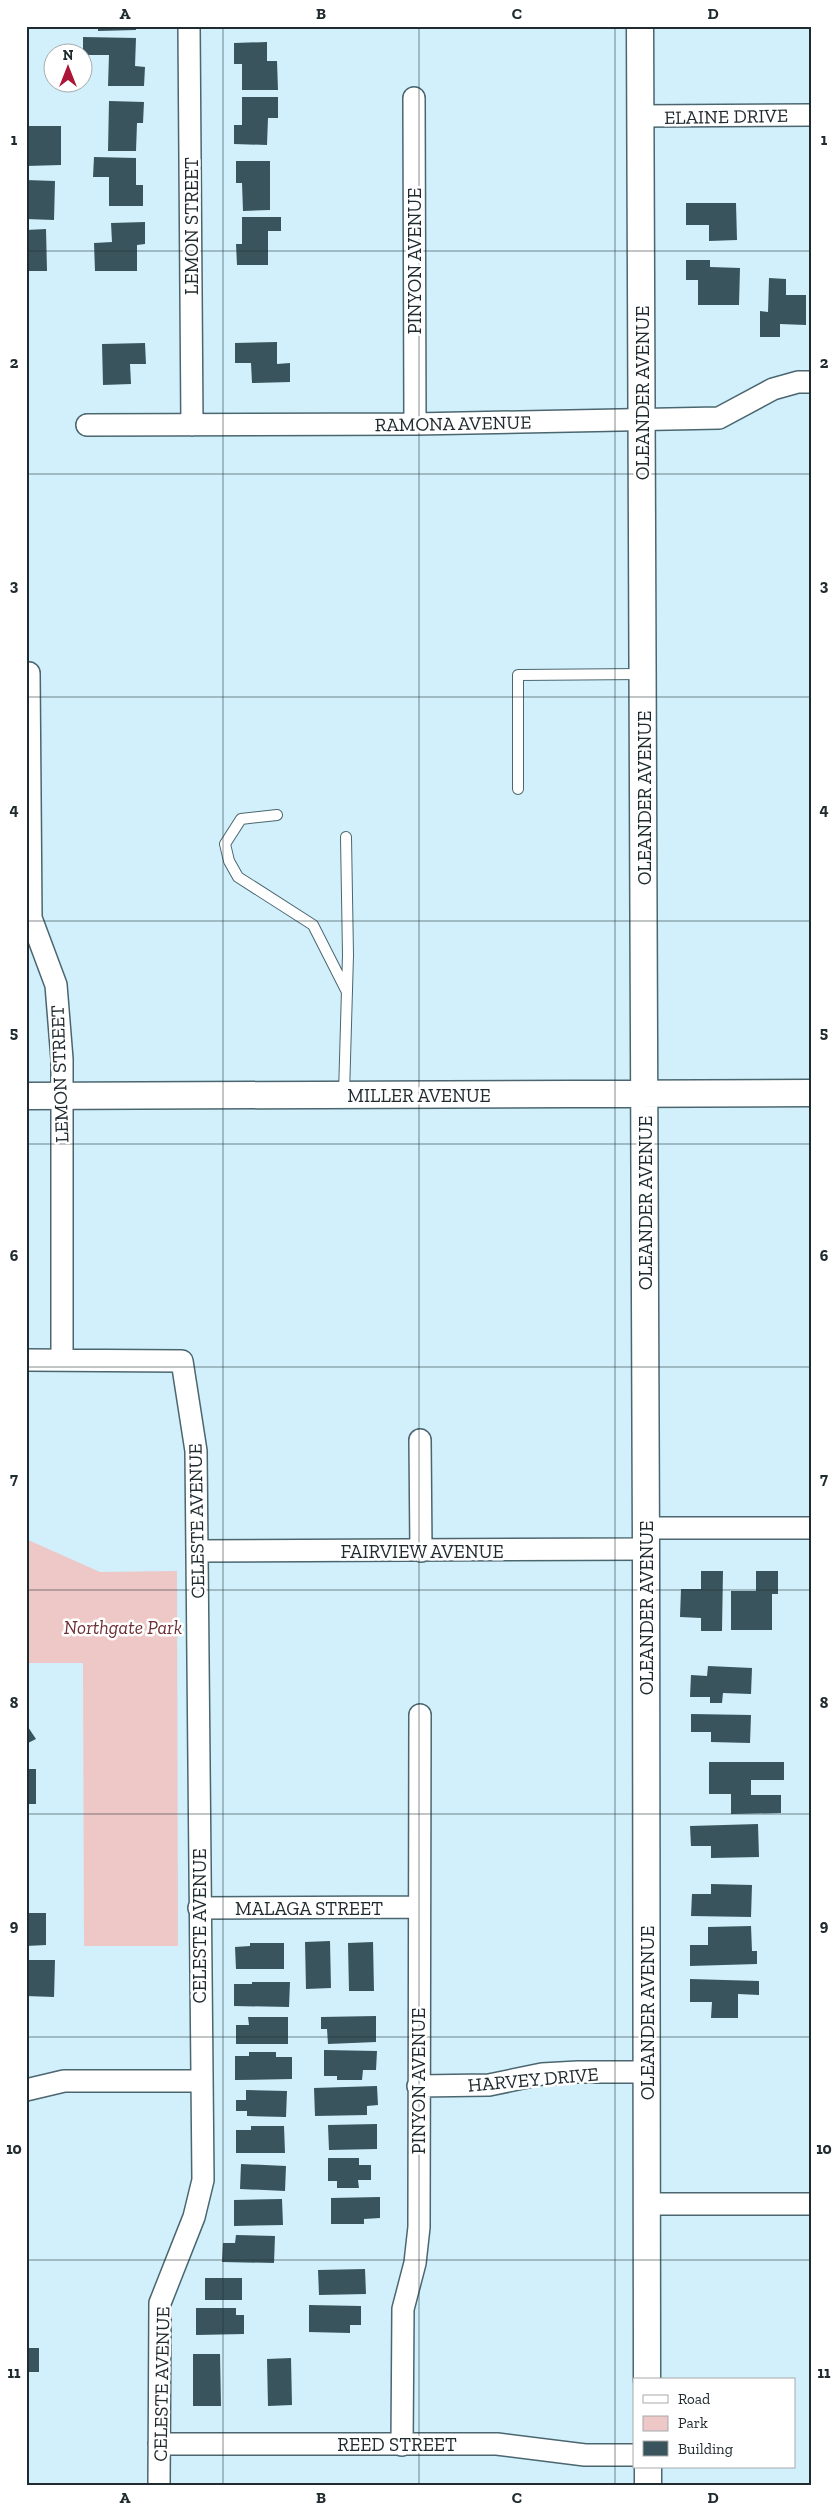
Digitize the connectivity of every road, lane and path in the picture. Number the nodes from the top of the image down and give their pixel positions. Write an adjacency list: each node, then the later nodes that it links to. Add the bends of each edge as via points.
1 (189, 26): 10 (street, LEMON STREET)
2 (640, 26): 5 (street, OLEANDER AVENUE)
3 (414, 98): 8 (street, PINYON AVENUE)
4 (812, 115): 5 (street, ELAINE DRIVE)
5 (640, 116): 7 (street, OLEANDER AVENUE)
6 (812, 382): 7 (street, RAMONA AVENUE, via 773,389 719,418)
7 (642, 421): 8 (street, RAMONA AVENUE); 12 (street, OLEANDER AVENUE)
8 (415, 424): 10 (street, RAMONA AVENUE)
9 (87, 425): 10 (street, RAMONA AVENUE)
10 (192, 425)
11 (29, 673): 21 (street, LEMON STREET, via 31,918 56,985)
12 (643, 674): 13 (lane, via 518,675); 18 (street, OLEANDER AVENUE)
13 (518, 789)
14 (277, 815): 16 (lane, via 241,819 225,844 229,861 244,882 313,925)
15 (346, 837): 16 (lane)
16 (347, 992): 19 (lane)
17 (812, 1093): 18 (street, MILLER AVENUE)
18 (645, 1094): 19 (street, MILLER AVENUE); 26 (street, OLEANDER AVENUE)
19 (344, 1095): 21 (street, MILLER AVENUE)
20 (26, 1096): 21 (street, MILLER AVENUE)
21 (62, 1096): 23 (street, LEMON STREET)
22 (26, 1360): 23 (street)
23 (62, 1360): 27 (street, CELESTE AVENUE, via 182,1361 196,1451)
24 (420, 1440): 28 (street)
25 (812, 1528): 26 (street, FAIRVIEW AVENUE)
26 (646, 1539): 28 (street, FAIRVIEW AVENUE); 32 (street, OLEANDER AVENUE)
27 (197, 1551): 28 (street, FAIRVIEW AVENUE); 31 (street, CELESTE AVENUE)
28 (421, 1551)
29 (420, 1715): 30 (street, PINYON AVENUE)
30 (419, 1907): 31 (street, MALAGA STREET); 34 (street, PINYON AVENUE)
31 (199, 1908): 33 (street, CELESTE AVENUE)
32 (648, 2072): 34 (street, HARVEY DRIVE, via 542,2074 489,2085); 36 (street, OLEANDER AVENUE)
33 (200, 2082): 35 (street, via 64,2081); 39 (street, CELESTE AVENUE, via 203,2180 194,2217 160,2303)
34 (418, 2086): 40 (street, PINYON AVENUE, via 419,2227 415,2263 403,2309)
35 (26, 2090)
36 (647, 2204): 37 (street); 38 (street, OLEANDER AVENUE)
37 (812, 2204)
38 (647, 2378)
39 (159, 2444): 40 (street, REED STREET); 43 (street, CELESTE AVENUE)
40 (402, 2445): 41 (street, REED STREET, via 497,2444 585,2455)
41 (633, 2455)
42 (648, 2468): 44 (street)
43 (159, 2485)
44 (648, 2485)

